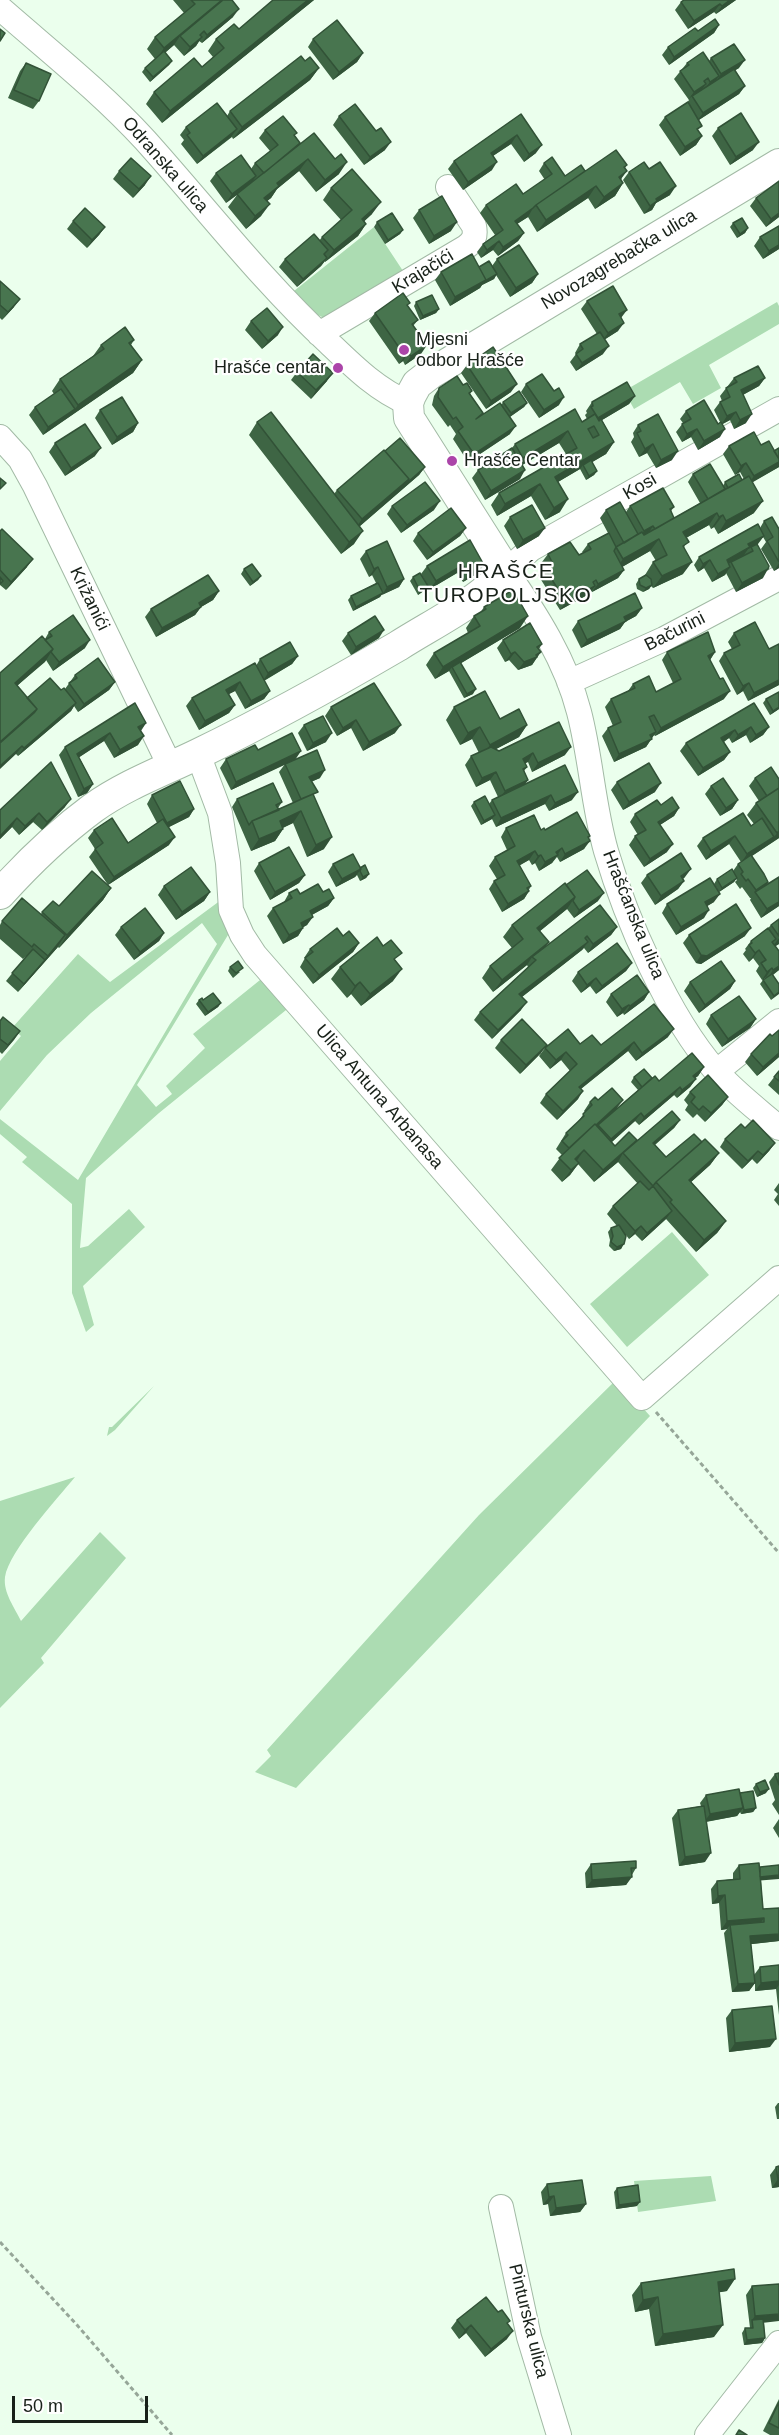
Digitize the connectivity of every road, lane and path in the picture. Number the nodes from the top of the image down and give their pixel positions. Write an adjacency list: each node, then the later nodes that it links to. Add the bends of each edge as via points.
1 (0, 8): 4 (street, Odranska ulica, via 126,120 232,243)
2 (779, 164): 5 (main road, Novozagrebačka ulica, via 430,374 417,384)
3 (448, 187): 4 (street, Krajačići, via 474,226 474,240)
4 (319, 334): 5 (street, Odranska ulica, via 368,379)
5 (408, 404): 8 (main road, via 412,424)
6 (779, 409): 8 (street, Kosi, via 531,549)
7 (0, 437): 12 (street, Križanići, via 21,459 35,486)
8 (506, 571): 10 (street, Hrašćanska ulica, via 538,619); 11 (main road, via 471,600 354,672)
9 (779, 578): 10 (street, Bačurini, via 664,639)
10 (569, 682): 15 (street, Hrašćanska ulica, via 586,742 606,850 619,890 665,993 693,1043)
11 (198, 754): 12 (main road); 18 (street, Ulica Antuna Arbanasa, via 220,813 231,910 255,955)
12 (170, 766): 13 (main road, via 95,807 55,839)
13 (0, 894)
14 (779, 1021): 15 (street)
15 (716, 1072): 16 (street, Hrašćanska ulica)
16 (779, 1128)
17 (779, 1278): 18 (street)
18 (642, 1398): 19 (path)
19 (779, 1553)
20 (501, 2207): 24 (street, Pinturska ulica, via 529,2337)
21 (0, 2242): 23 (path)
22 (779, 2343): 25 (street)
23 (172, 2435)
24 (559, 2435)
25 (707, 2435)

